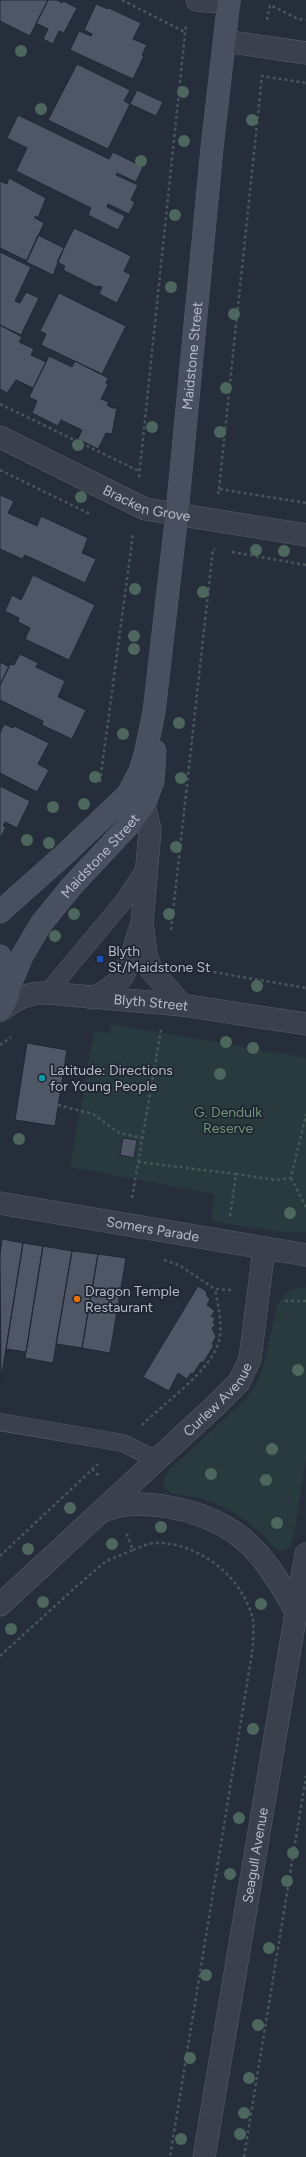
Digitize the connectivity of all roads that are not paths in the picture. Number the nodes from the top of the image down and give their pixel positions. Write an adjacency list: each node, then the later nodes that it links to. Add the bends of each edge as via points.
1 (197, 0): 2 (street)
2 (229, 1): 3 (main road, Maidstone Street)
3 (225, 41): 4 (street); 6 (main road, Maidstone Street, via 203,236)
4 (306, 53)
5 (0, 437): 6 (street, Bracken Grove, via 145,509)
6 (177, 513): 7 (street, Bracken Grove); 8 (main road, Maidstone Street)
7 (306, 535)
8 (154, 712): 9 (main road, Maidstone Street, via 154,772); 11 (main road, Maidstone Street, via 140,771 128,794)
9 (144, 805): 10 (street, via 150,825); 14 (main road, Maidstone Street, via 41,924 27,946)
10 (147, 866): 12 (street); 15 (lane, via 123,902)
11 (0, 912)
12 (142, 923): 16 (street, via 124,974 111,989); 17 (street, via 149,966)
13 (0, 956): 14 (main road, via 9,974)
14 (10, 987): 18 (main road, Maidstone Street)
15 (47, 993): 16 (street, Blyth Street); 18 (street, Blyth Street, via 33,993)
16 (92, 998): 17 (street, Blyth Street)
17 (182, 1005): 19 (street, Blyth Street)
18 (0, 1010)
19 (306, 1024)
20 (0, 1203): 21 (street, Somers Parade)
21 (264, 1249): 22 (street, Somers Parade); 24 (street, Curlew Avenue, via 250,1359 243,1374 226,1396)
22 (306, 1255)
23 (0, 1422): 24 (lane, via 123,1443)
24 (157, 1460): 25 (street, Curlew Avenue)
25 (101, 1512): 27 (street, Curlew Avenue); 28 (street, Curlew Avenue, via 122,1505 147,1504 192,1512 213,1519 233,1530 256,1550 279,1579)
26 (306, 1554): 28 (street, Seagull Avenue)
27 (0, 1605)
28 (296, 1612): 29 (street, Seagull Avenue)
29 (204, 2157)

